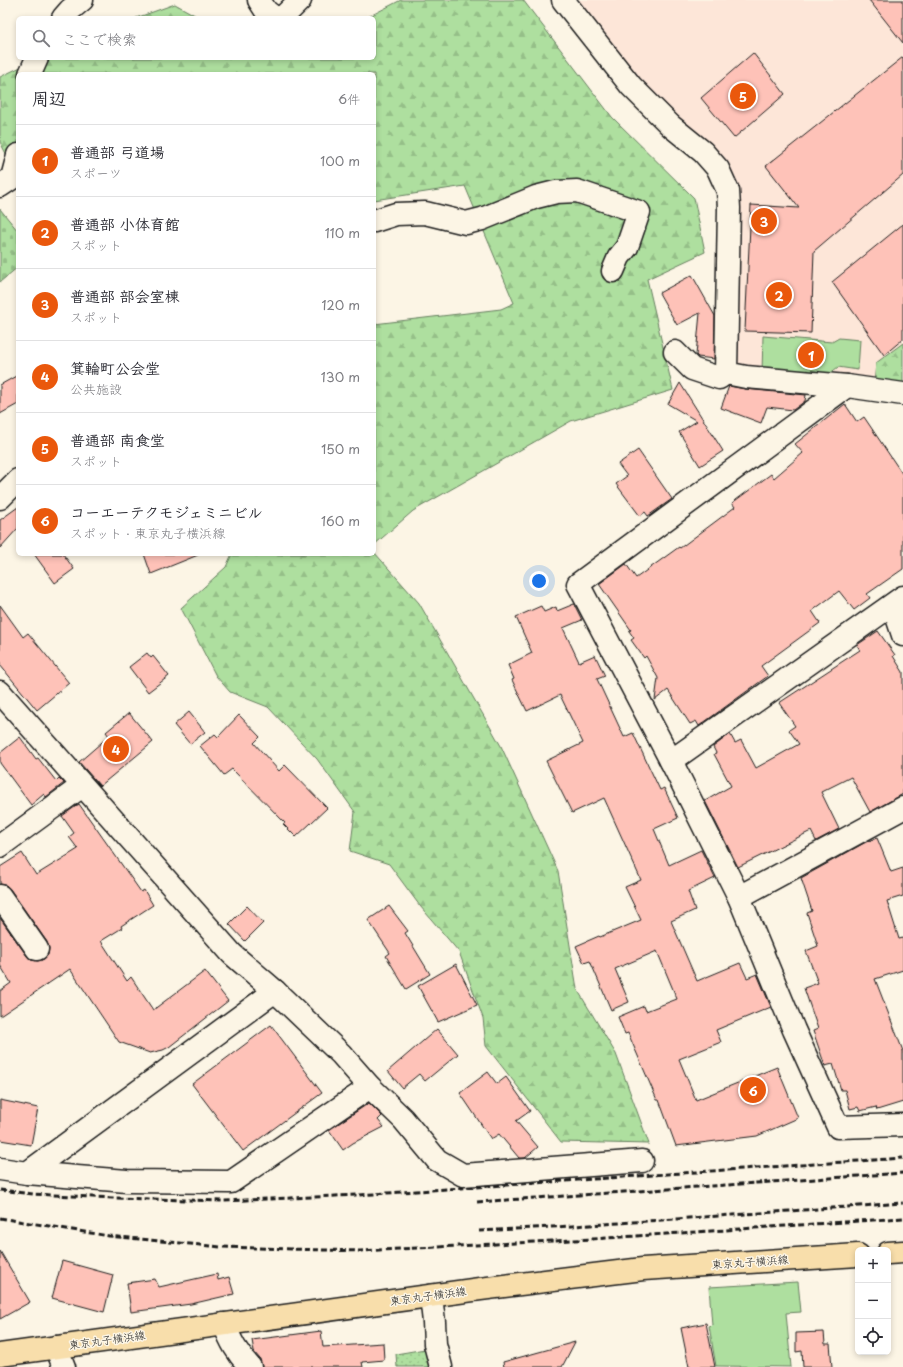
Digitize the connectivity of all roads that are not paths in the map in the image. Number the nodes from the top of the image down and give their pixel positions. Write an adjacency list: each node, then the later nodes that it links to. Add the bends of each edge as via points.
1 (82, 0): 5 (street)
2 (259, 0): 6 (street)
3 (300, 0): 7 (street)
4 (563, 0): 15 (street, via 632,86 718,169 728,191)
5 (65, 16)
6 (272, 16)
7 (284, 16)
8 (36, 60): 9 (street)
9 (31, 72)
10 (16, 163): 11 (street, via 12,178)
11 (0, 186)
12 (376, 220): 13 (street, via 396,214 425,213 466,223 482,219 536,196 577,191 639,212 627,247)
13 (613, 271)
14 (675, 352): 15 (street, via 692,369 719,378)
15 (726, 373): 16 (street)
16 (847, 386): 17 (street); 23 (street, via 578,584)
17 (903, 394)
18 (16, 482): 19 (street)
19 (0, 498)
20 (898, 601): 21 (street); 23 (street)
21 (903, 635)
22 (0, 692): 24 (street)
23 (671, 761): 28 (street)
24 (82, 786): 26 (street); 30 (street, via 232,954)
25 (903, 808): 28 (street)
26 (0, 846)
27 (0, 896): 29 (street)
28 (739, 897): 32 (street, via 794,1030 838,1127)
29 (37, 949)
30 (275, 991): 31 (street, via 341,1054); 35 (street)
31 (370, 1087): 33 (street, via 404,1118 437,1160 463,1175); 35 (street, via 231,1182 127,1182)
32 (903, 1125)
33 (642, 1161)
34 (0, 1169): 35 (street)
35 (26, 1173)
36 (903, 1252): 37 (main road)
37 (891, 1253)
38 (855, 1255): 39 (main road, 東京丸子横浜線, via 643,1269)
39 (431, 1296): 40 (main road, 東京丸子横浜線); 45 (street, via 435,1344)
40 (224, 1324): 41 (main road, 東京丸子横浜線); 44 (street, via 232,1344)
41 (56, 1347): 42 (main road, 東京丸子横浜線); 43 (street)
42 (0, 1355)
43 (64, 1367)
44 (250, 1367)
45 (442, 1367)

